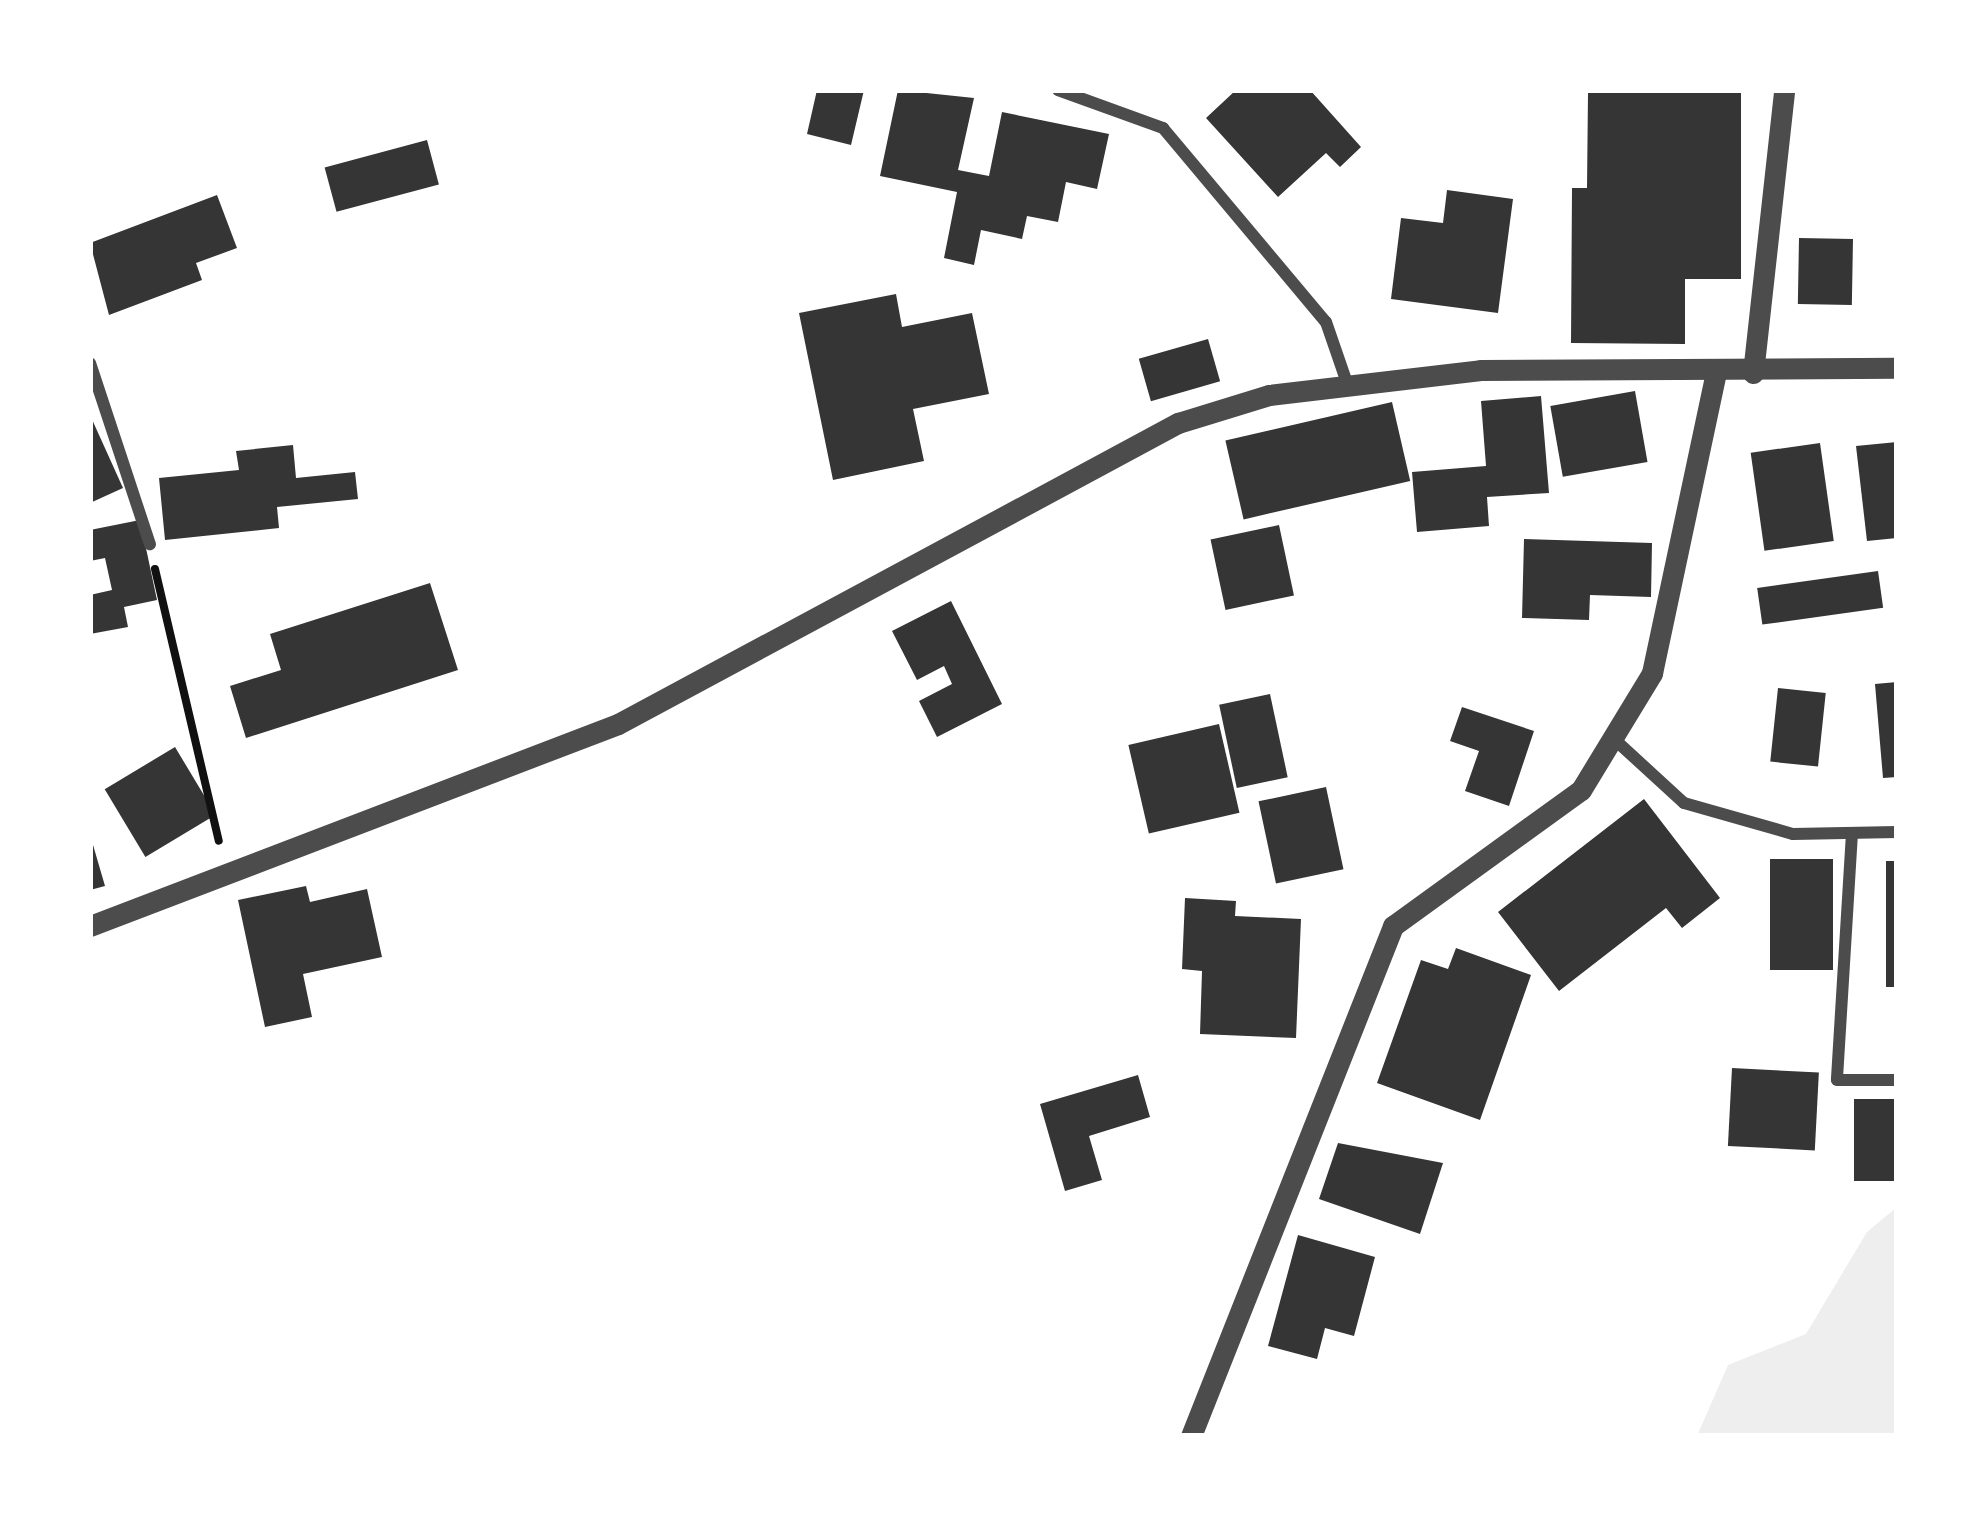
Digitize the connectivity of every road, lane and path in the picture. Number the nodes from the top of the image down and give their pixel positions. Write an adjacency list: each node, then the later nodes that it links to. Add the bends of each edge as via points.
1 (1058, 90): 7 (street, via 1163,128 1326,322)
2 (1784, 90): 6 (street)
3 (90, 363): 8 (street)
4 (1897, 368): 6 (street)
5 (1716, 373): 6 (street); 7 (street, via 1481,370); 9 (street, via 1652,673)
6 (1753, 373)
7 (1348, 386): 12 (street, via 1178,423 618,724)
8 (150, 544): 12 (path)
9 (1613, 738): 11 (street, via 1684,802 1793,834); 15 (street, via 1581,790 1393,926)
10 (1897, 832): 11 (street)
11 (1852, 833): 14 (street, via 1837,1080)
12 (225, 870): 13 (street)
13 (90, 926)
14 (1897, 1080)
15 (1191, 1436)

